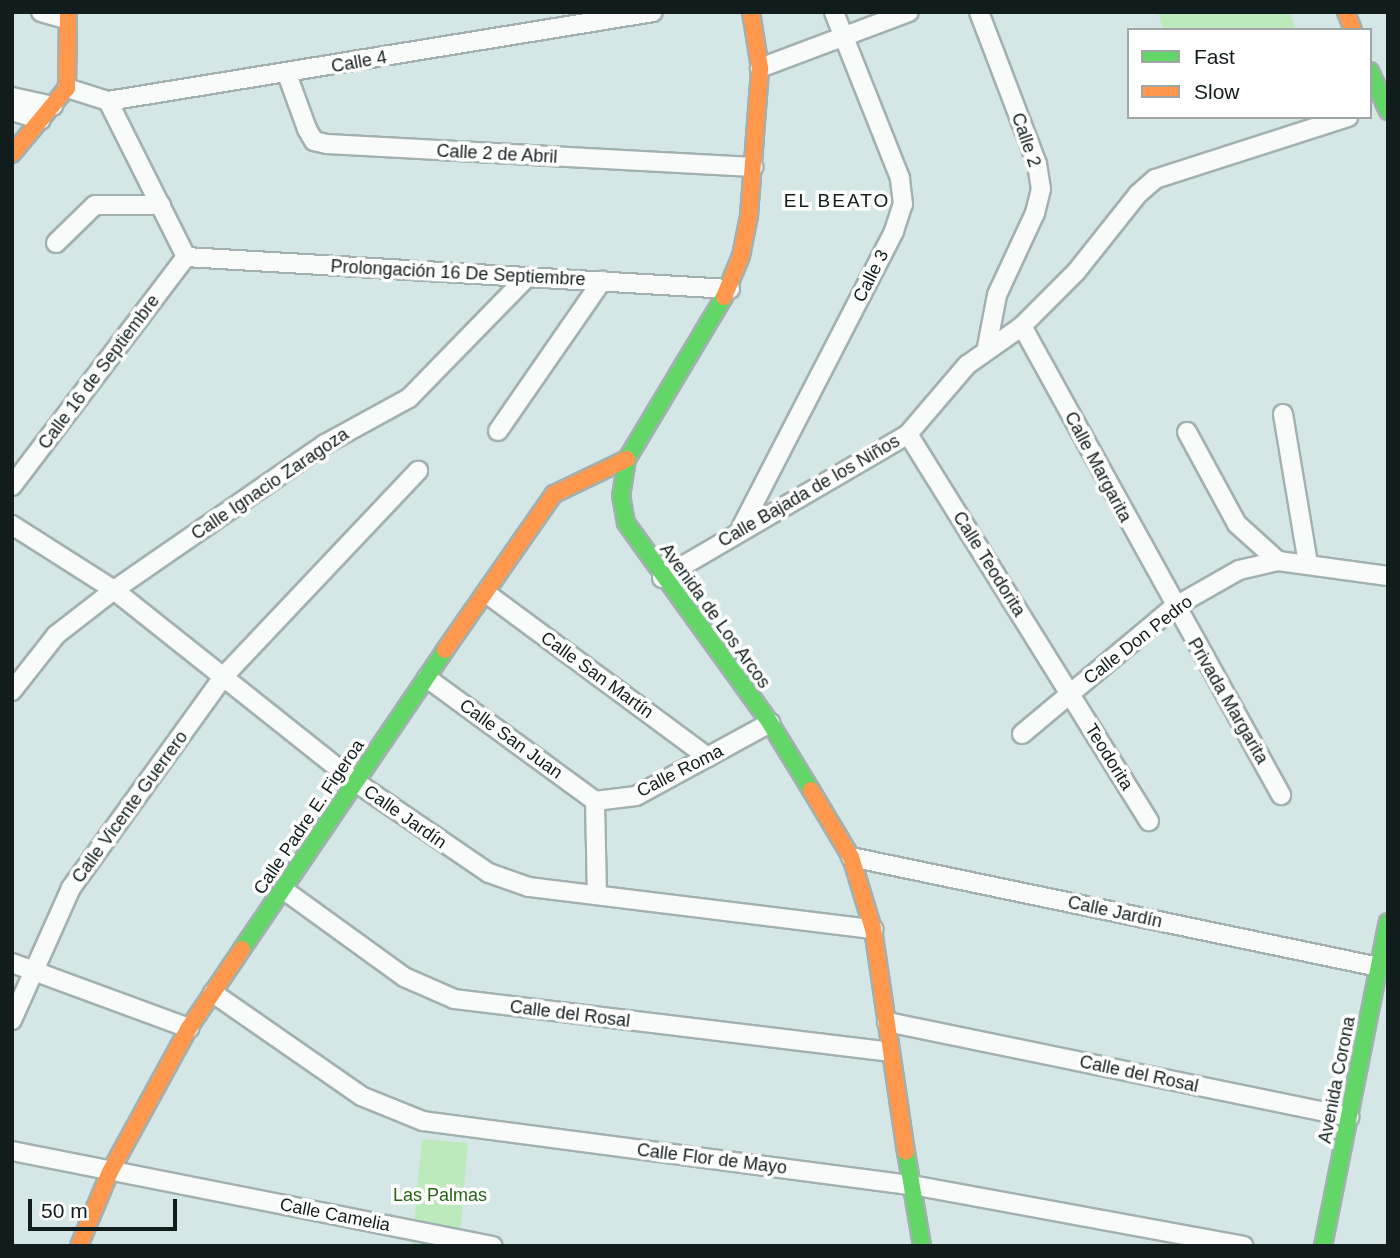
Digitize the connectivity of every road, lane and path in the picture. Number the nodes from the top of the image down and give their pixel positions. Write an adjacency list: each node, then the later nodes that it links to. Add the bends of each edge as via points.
1 (41, 12): 7 (street)
2 (653, 12): 10 (street, Calle 4)
3 (751, 12): 9 (main road, Avenida de Los Arcos)
4 (834, 12): 8 (street, Calle 3)
5 (909, 12): 8 (street)
6 (979, 12): 28 (street, Calle 2, via 1037,164 1041,189 1035,213 997,295)
7 (66, 15): 12 (main road)
8 (844, 38): 9 (street); 37 (street, Calle 3, via 900,178 903,204 894,231)
9 (760, 68): 20 (main road, Avenida de Los Arcos)
10 (287, 74): 14 (street, Calle 4); 20 (street, Calle 2 de Abril, via 307,129 314,141 327,144)
11 (1372, 78): 15 (main road)
12 (67, 88): 14 (street, Calle 4); 17 (main road)
13 (12, 97): 17 (street)
14 (108, 101): 21 (street)
15 (1381, 109)
16 (12, 111): 17 (street)
17 (47, 113): 19 (main road)
18 (1342, 119): 27 (street, Calle Bajada de los Niños, via 1155,179 1076,272)
19 (12, 154)
20 (753, 167): 26 (main road, Avenida de Los Arcos, via 749,216)
21 (161, 205): 22 (street, via 95,205); 23 (street)
22 (55, 243)
23 (186, 257): 24 (street, Prolongación 16 De Septiembre); 35 (street, Calle 16 de Septiembre)
24 (527, 277): 25 (street, Prolongación 16 De Septiembre); 42 (street, Calle Ignacio Zaragoza, via 409,398 325,444)
25 (602, 281): 26 (street, Prolongación 16 De Septiembre); 30 (street)
26 (730, 289): 33 (main road, Avenida de Los Arcos)
27 (1022, 326): 28 (street, Calle Bajada de los Niños); 44 (street, Calle Margarita)
28 (987, 347): 32 (street, Calle Bajada de los Niños, via 937,396)
29 (1283, 414): 39 (street)
30 (498, 431)
31 (1187, 432): 38 (street, via 1237,524)
32 (908, 434): 37 (street, Calle Bajada de los Niños); 48 (street, Calle Teodorita)
33 (627, 459): 41 (main road, Avenida de Los Arcos, via 621,495 626,523); 43 (main road, Calle Padre E. Figeroa, via 554,494)
34 (418, 471): 45 (street, Calle Vicente Guerrero)
35 (12, 486)
36 (12, 525): 42 (street, Calle Jardín)
37 (741, 528): 41 (street, Calle Bajada de los Niños)
38 (1278, 561): 39 (street, Calle Don Pedro); 44 (street, Calle Don Pedro, via 1239,570)
39 (1308, 564): 40 (street, Calle Don Pedro)
40 (1388, 576)
41 (662, 578): 49 (main road, Avenida de Los Arcos)
42 (114, 590): 45 (street, Calle Jardín); 47 (street, Calle Ignacio Zaragoza, via 56,635)
43 (486, 593): 46 (main road, Calle Padre E. Figeroa); 51 (street, Calle San Martín)
44 (1174, 607): 48 (street, Calle Don Pedro); 53 (street, Privada Margarita)
45 (223, 677): 52 (street, Calle Jardín); 63 (street, Calle Vicente Guerrero, via 77,880)
46 (427, 678): 52 (main road, Calle Padre E. Figeroa); 54 (street, Calle San Juan)
47 (12, 691)
48 (1069, 694): 50 (street, Calle Don Pedro); 55 (street, Teodorita)
49 (770, 723): 51 (street, Calle Roma); 56 (main road, Avenida de Los Arcos)
50 (1022, 734)
51 (708, 757): 54 (street, Calle Roma, via 636,796)
52 (354, 781): 57 (main road, Calle Padre E. Figeroa); 58 (street, Calle Jardín, via 489,873 529,887)
53 (1281, 795)
54 (595, 801): 58 (street)
55 (1149, 821)
56 (850, 857): 60 (main road, Avenida de Los Arcos); 62 (street, Calle Jardín)
57 (284, 890): 64 (main road, Calle Padre E. Figeroa); 68 (street, Calle del Rosal, via 404,978 454,999)
58 (597, 895): 60 (street, Calle Jardín)
59 (1388, 922): 62 (main road, Avenida Corona)
60 (873, 929): 66 (main road, Avenida de Los Arcos)
61 (12, 963): 63 (street)
62 (1379, 967): 69 (main road, Avenida Corona)
63 (33, 974): 65 (street, Calle Vicente Guerrero); 67 (street)
64 (213, 993): 67 (main road, Calle Padre E. Figeroa); 72 (street, Calle Flor de Mayo, via 362,1096 423,1121)
65 (12, 1020)
66 (887, 1022): 68 (main road, Avenida de Los Arcos); 69 (street, Calle del Rosal)
67 (189, 1028): 71 (main road, Calle Padre E. Figeroa)
68 (889, 1052): 72 (main road, Avenida de Los Arcos)
69 (1349, 1117): 77 (main road, Avenida Corona)
70 (12, 1151): 71 (street, Calle Camelia)
71 (110, 1172): 73 (main road, Calle Padre E. Figeroa); 74 (street, Calle Camelia)
72 (912, 1185): 75 (main road, Avenida de Los Arcos); 76 (street, Calle Flor de Mayo)
73 (79, 1246)
74 (493, 1246)
75 (922, 1246)
76 (1243, 1246)
77 (1322, 1246)

